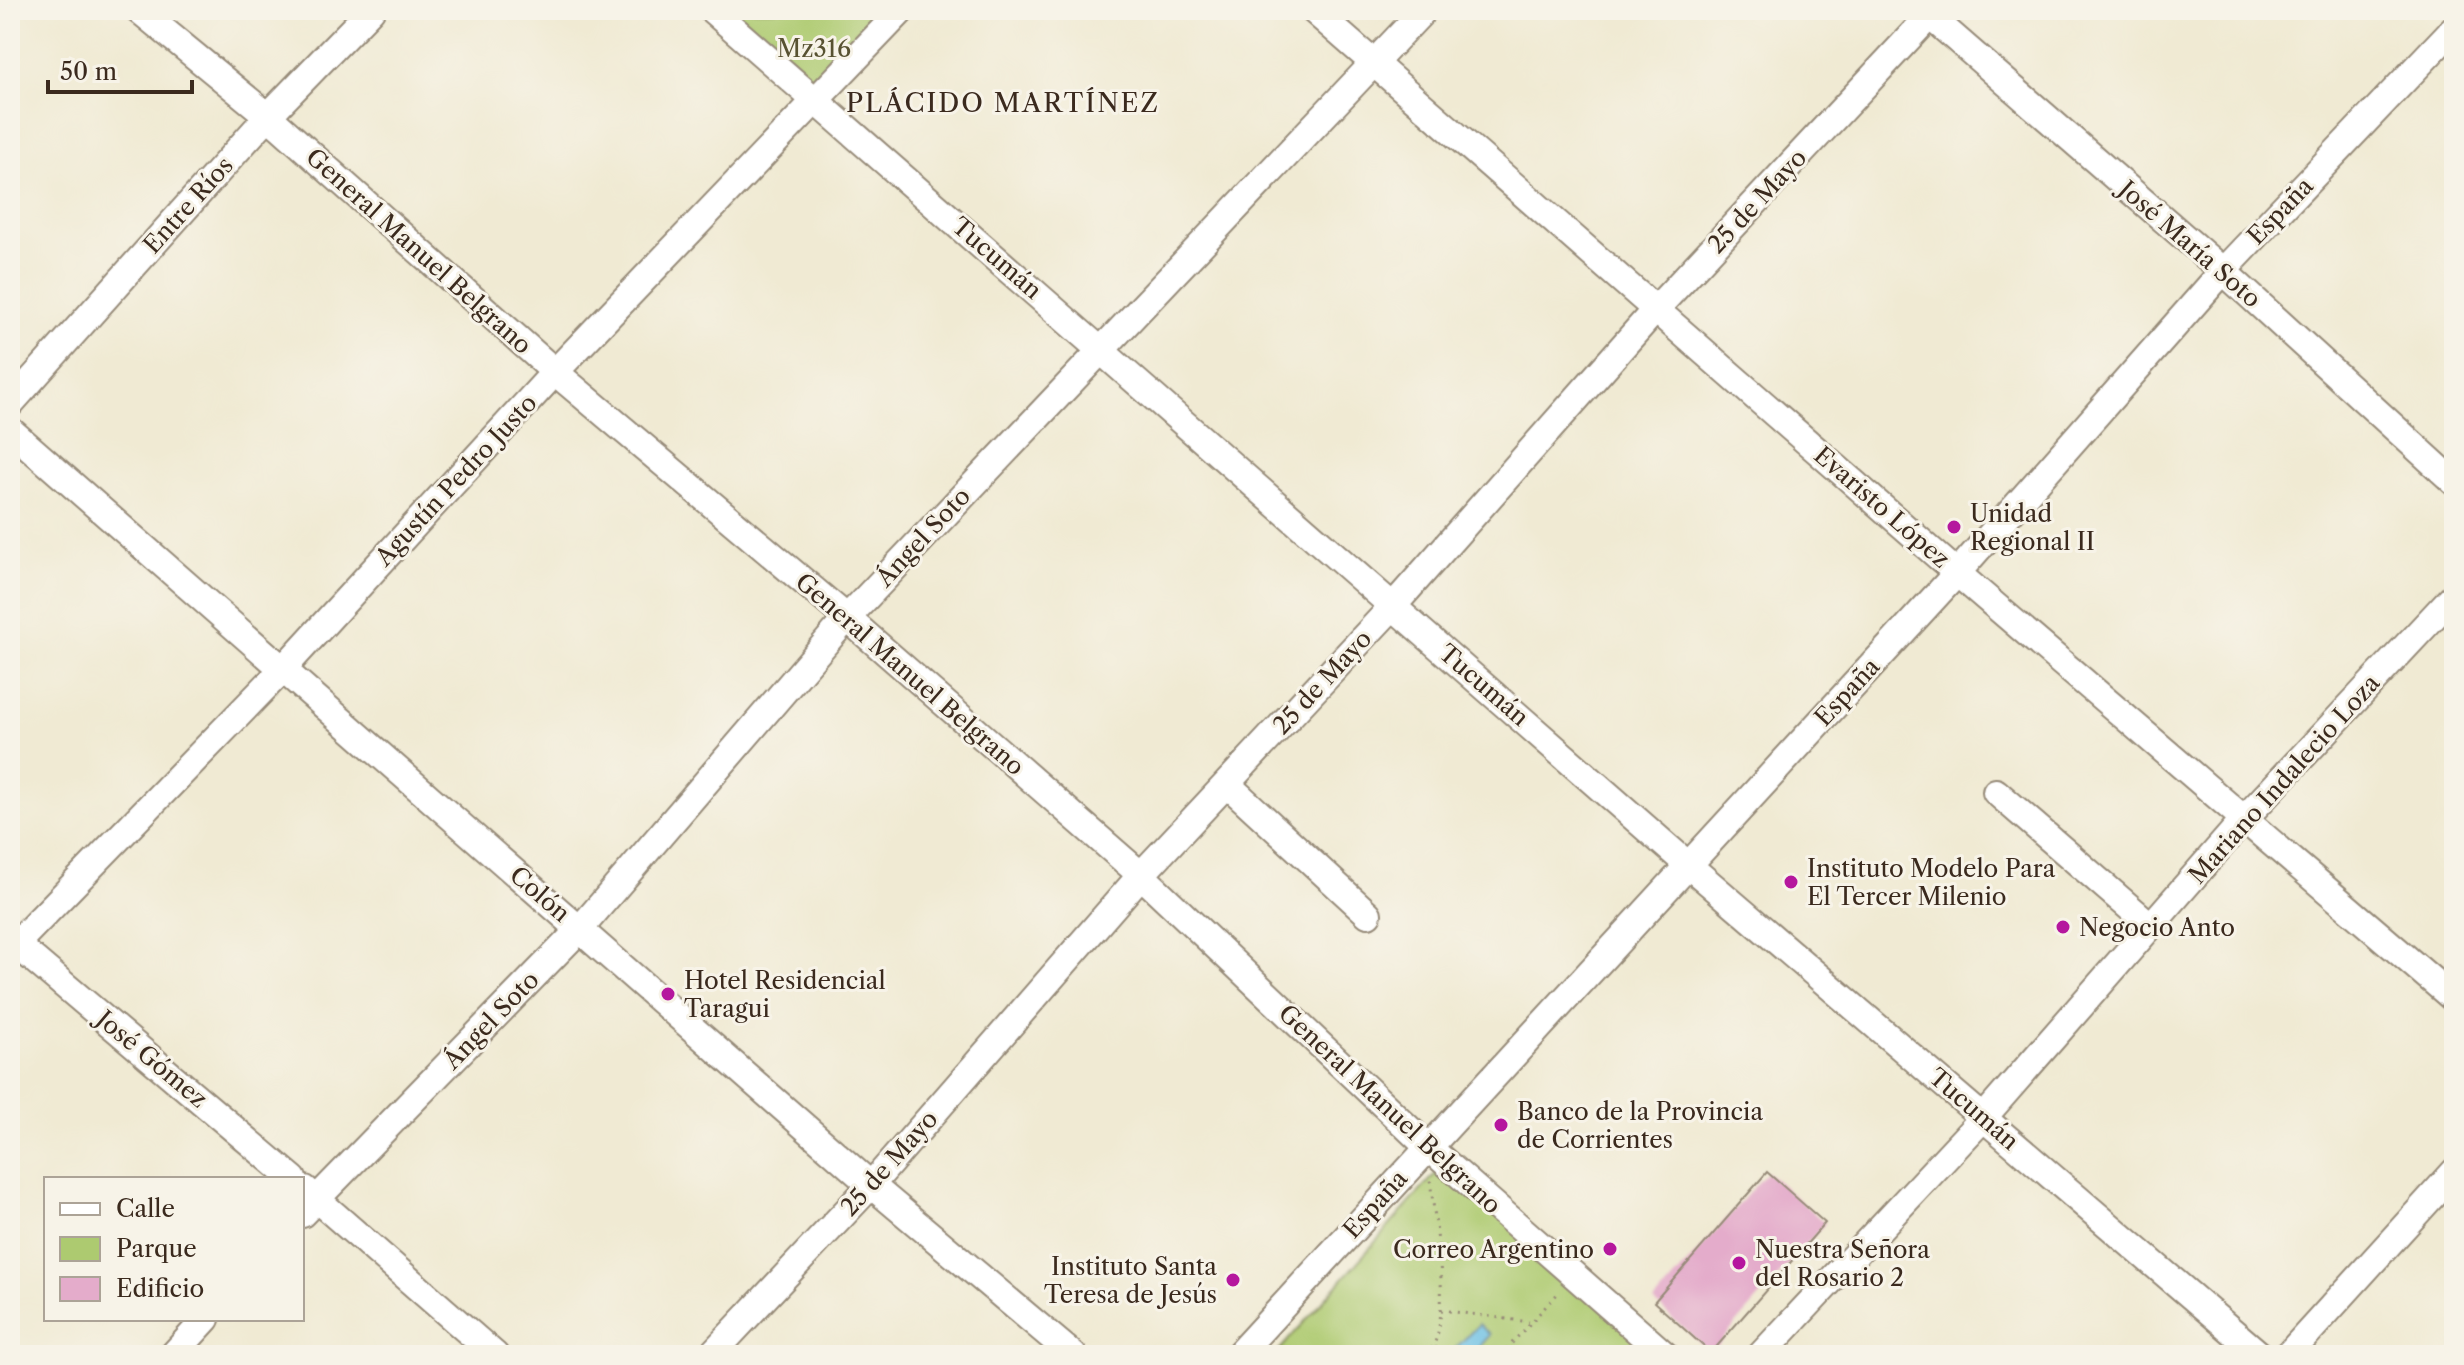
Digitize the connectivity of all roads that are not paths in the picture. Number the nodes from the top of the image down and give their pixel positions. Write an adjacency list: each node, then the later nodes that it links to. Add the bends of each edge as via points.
1 (139, 10): 11 (street, General Manuel Belgrano)
2 (371, 10): 11 (street, Entre Ríos)
3 (712, 10): 10 (street, Tucumán)
4 (902, 10): 10 (street, Agustín Pedro Justo)
5 (1313, 10): 9 (street, Evaristo López)
6 (1424, 10): 9 (street, Ángel Soto)
7 (1929, 12): 12 (street, José María Soto); 13 (street, 25 de Mayo)
8 (2454, 28): 12 (street, España)
9 (1376, 65): 13 (street, Evaristo López); 14 (street, Ángel Soto)
10 (816, 101): 14 (street, Tucumán); 15 (street, Agustín Pedro Justo)
11 (268, 116): 15 (street, General Manuel Belgrano); 16 (street, Entre Ríos)
12 (2223, 271): 18 (street, José María Soto); 19 (street, España)
13 (1655, 310): 19 (street, Evaristo López); 21 (street, 25 de Mayo)
14 (1100, 347): 21 (street, Tucumán); 22 (street, Ángel Soto)
15 (555, 372): 22 (street, General Manuel Belgrano); 23 (street, Agustín Pedro Justo)
16 (10, 404)
17 (10, 430): 23 (street, Colón)
18 (2454, 482)
19 (1957, 573): 26 (street, Evaristo López); 27 (street, España)
20 (2454, 595): 26 (street, Mariano Indalecio Loza)
21 (1394, 605): 24 (street, 25 de Mayo); 27 (street, Tucumán)
22 (847, 618): 28 (street, General Manuel Belgrano); 31 (street, Ángel Soto)
23 (281, 671): 31 (street, Colón); 32 (street, Agustín Pedro Justo)
24 (1227, 784): 28 (street, 25 de Mayo); 29 (street)
25 (1996, 792): 30 (street)
26 (2245, 818): 30 (street, Mariano Indalecio Loza); 33 (street, Evaristo López)
27 (1687, 864): 34 (street, Tucumán); 35 (street, España)
28 (1141, 875): 35 (street, General Manuel Belgrano); 38 (street, 25 de Mayo)
29 (1368, 914)
30 (2151, 926): 34 (street, Mariano Indalecio Loza)
31 (580, 929): 38 (street, Colón); 39 (street, Ángel Soto)
32 (12, 944): 37 (street, José Gómez)
33 (2454, 999)
34 (1984, 1117): 47 (street, Mariano Indalecio Loza); 48 (street, Tucumán)
35 (1428, 1147): 45 (street, España); 46 (street, General Manuel Belgrano)
36 (2454, 1172): 49 (street)
37 (291, 1177)
38 (871, 1185): 43 (street, 25 de Mayo); 44 (street, Colón)
39 (307, 1200): 42 (street)
40 (204, 1321): 41 (street)
41 (173, 1355)
42 (495, 1355)
43 (711, 1355)
44 (1073, 1355)
45 (1238, 1355)
46 (1665, 1355)
47 (1761, 1355)
48 (2260, 1355)
49 (2288, 1355)

